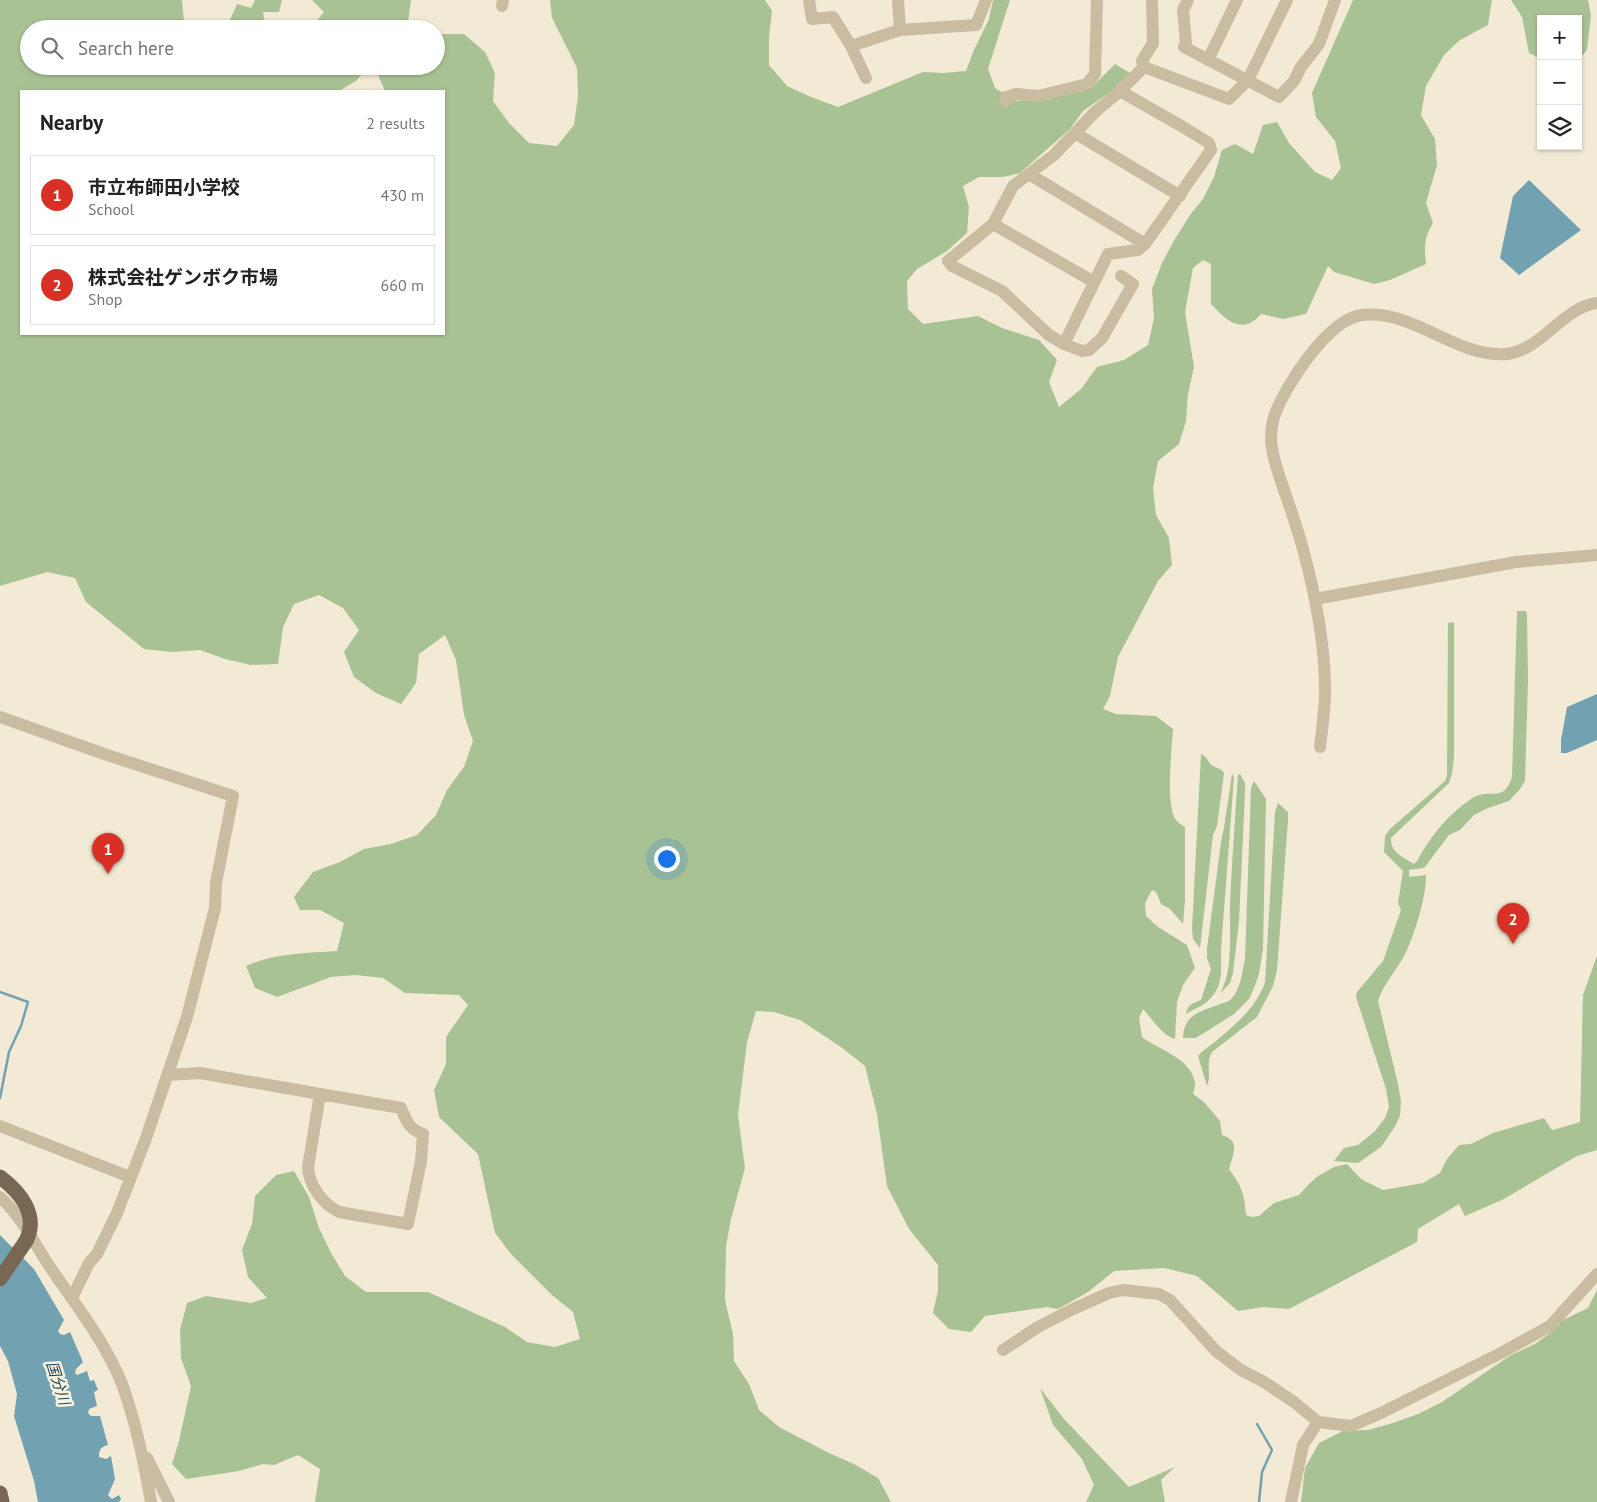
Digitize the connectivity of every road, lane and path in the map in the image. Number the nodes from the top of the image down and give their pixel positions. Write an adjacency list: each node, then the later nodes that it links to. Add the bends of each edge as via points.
1 (809, 0): 11 (street, via 812,19 833,17)
2 (898, 0): 10 (street)
3 (986, 0): 10 (street, via 976,25)
4 (1097, 0): 17 (street, via 1096,74 1087,84 1038,96 1016,94 1006,97)
5 (1152, 0): 13 (street, via 1153,43 1142,61)
6 (1188, 0): 12 (street, via 1183,10 1184,47)
7 (1238, 0): 12 (street)
8 (1287, 0): 15 (street)
9 (1334, 0): 15 (street, via 1319,44 1286,91 1279,97)
10 (900, 30): 11 (street)
11 (851, 46): 14 (street)
12 (1208, 60): 15 (street)
13 (1144, 67): 15 (street, via 1229,99); 16 (street)
14 (866, 78)
15 (1248, 80)
16 (1120, 91): 18 (street); 20 (street, via 1209,143 1211,150)
17 (1005, 102)
18 (1075, 133): 19 (street); 20 (street)
19 (1029, 174): 21 (street, via 1013,186); 22 (street)
20 (1180, 196): 22 (street)
21 (993, 224): 24 (street); 26 (street, via 948,261 1002,291 1049,335)
22 (1145, 244): 24 (street, via 1138,250 1108,254)
23 (1121, 276): 26 (street, via 1133,284 1102,338 1089,350 1082,351)
24 (1094, 282): 26 (street)
25 (1597, 303): 28 (street, via 1574,312 1520,351 1507,354 1472,350 1403,320 1377,314 1360,315 1344,321 1328,333 1282,396 1273,419 1271,440)
26 (1064, 344)
27 (1597, 555): 28 (street, via 1516,562)
28 (1315, 599): 30 (street, via 1323,650)
29 (0, 717): 31 (street, via 233,796 216,882 213,915 187,1017)
30 (1320, 747)
31 (168, 1075): 32 (street, via 200,1073); 35 (street)
32 (320, 1094): 32 (street, via 308,1168 320,1196 339,1212 408,1224 421,1162 423,1134 409,1125 401,1108)
33 (0, 1126): 35 (street)
34 (0, 1177): 37 (main road, via 25,1201 30,1223)
35 (130, 1177): 40 (street, via 117,1213)
36 (0, 1197): 37 (street, via 17,1215)
37 (28, 1238): 39 (main road); 40 (street)
38 (1597, 1274): 42 (street, via 1550,1326 1501,1353 1351,1426)
39 (0, 1279)
40 (72, 1298): 43 (street, via 122,1384)
41 (1002, 1350): 42 (street, via 1038,1327 1109,1293 1123,1290 1160,1294 1170,1300 1216,1351 1294,1402)
42 (1318, 1422): 48 (street, via 1303,1445)
43 (137, 1438): 46 (street); 47 (street)
44 (0, 1493): 45 (main road)
45 (2, 1502)
46 (151, 1502)
47 (169, 1502)
48 (1291, 1502)

